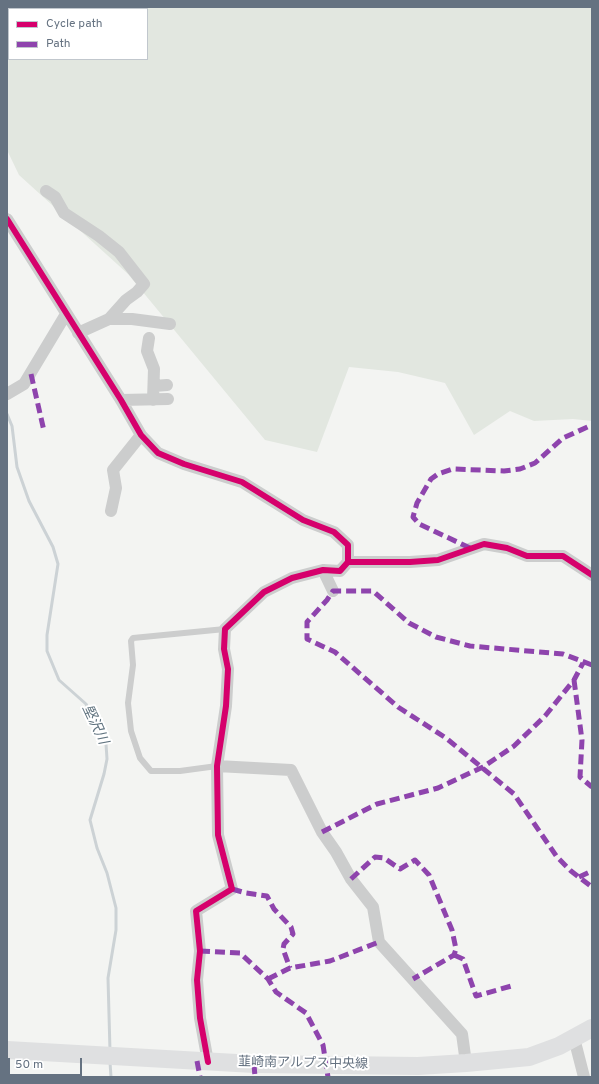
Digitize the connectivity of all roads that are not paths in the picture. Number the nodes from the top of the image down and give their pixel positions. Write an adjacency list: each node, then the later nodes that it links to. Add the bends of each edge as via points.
1 (46, 191): 4 (street, via 55,197 64,212 119,252 144,284)
2 (7, 219): 3 (street)
3 (66, 314): 6 (street); 10 (street, via 24,384)
4 (109, 319): 5 (street); 6 (street)
5 (170, 324)
6 (78, 333): 11 (street)
7 (149, 338): 9 (street, via 147,351 154,369)
8 (167, 385): 9 (street)
9 (154, 386): 12 (street)
10 (7, 394)
11 (121, 400): 12 (street); 14 (street)
12 (153, 400): 13 (street)
13 (168, 400)
14 (141, 435): 15 (street, via 113,470 116,488); 16 (street, via 158,453 242,482 303,520 334,532 348,545)
15 (111, 511)
16 (348, 562): 17 (street, via 340,571); 18 (street, via 438,560 484,544 507,548 527,556 563,556)
17 (323, 570): 19 (street); 20 (street, via 292,578 264,592)
18 (592, 575)
19 (333, 591)
20 (225, 629): 21 (street, via 224,648 228,669 226,706); 21 (lane, via 133,638 131,641 133,665 128,703 131,731 140,758 151,771 180,771)
21 (217, 766): 25 (street, via 218,835 232,889 196,911 200,952 198,995); 26 (street, via 291,770 322,832 351,879 373,906 379,942 462,1034)
22 (592, 1028): 23 (main road, 韮崎南アルプス中央線)
23 (574, 1038): 26 (main road, 韮崎南アルプス中央線, via 542,1054); 28 (street)
24 (7, 1050): 25 (main road, 韮崎南アルプス中央線)
25 (208, 1062): 27 (main road, 韮崎南アルプス中央線)
26 (466, 1063): 27 (main road, 韮崎南アルプス中央線)
27 (378, 1071)
28 (584, 1077)

